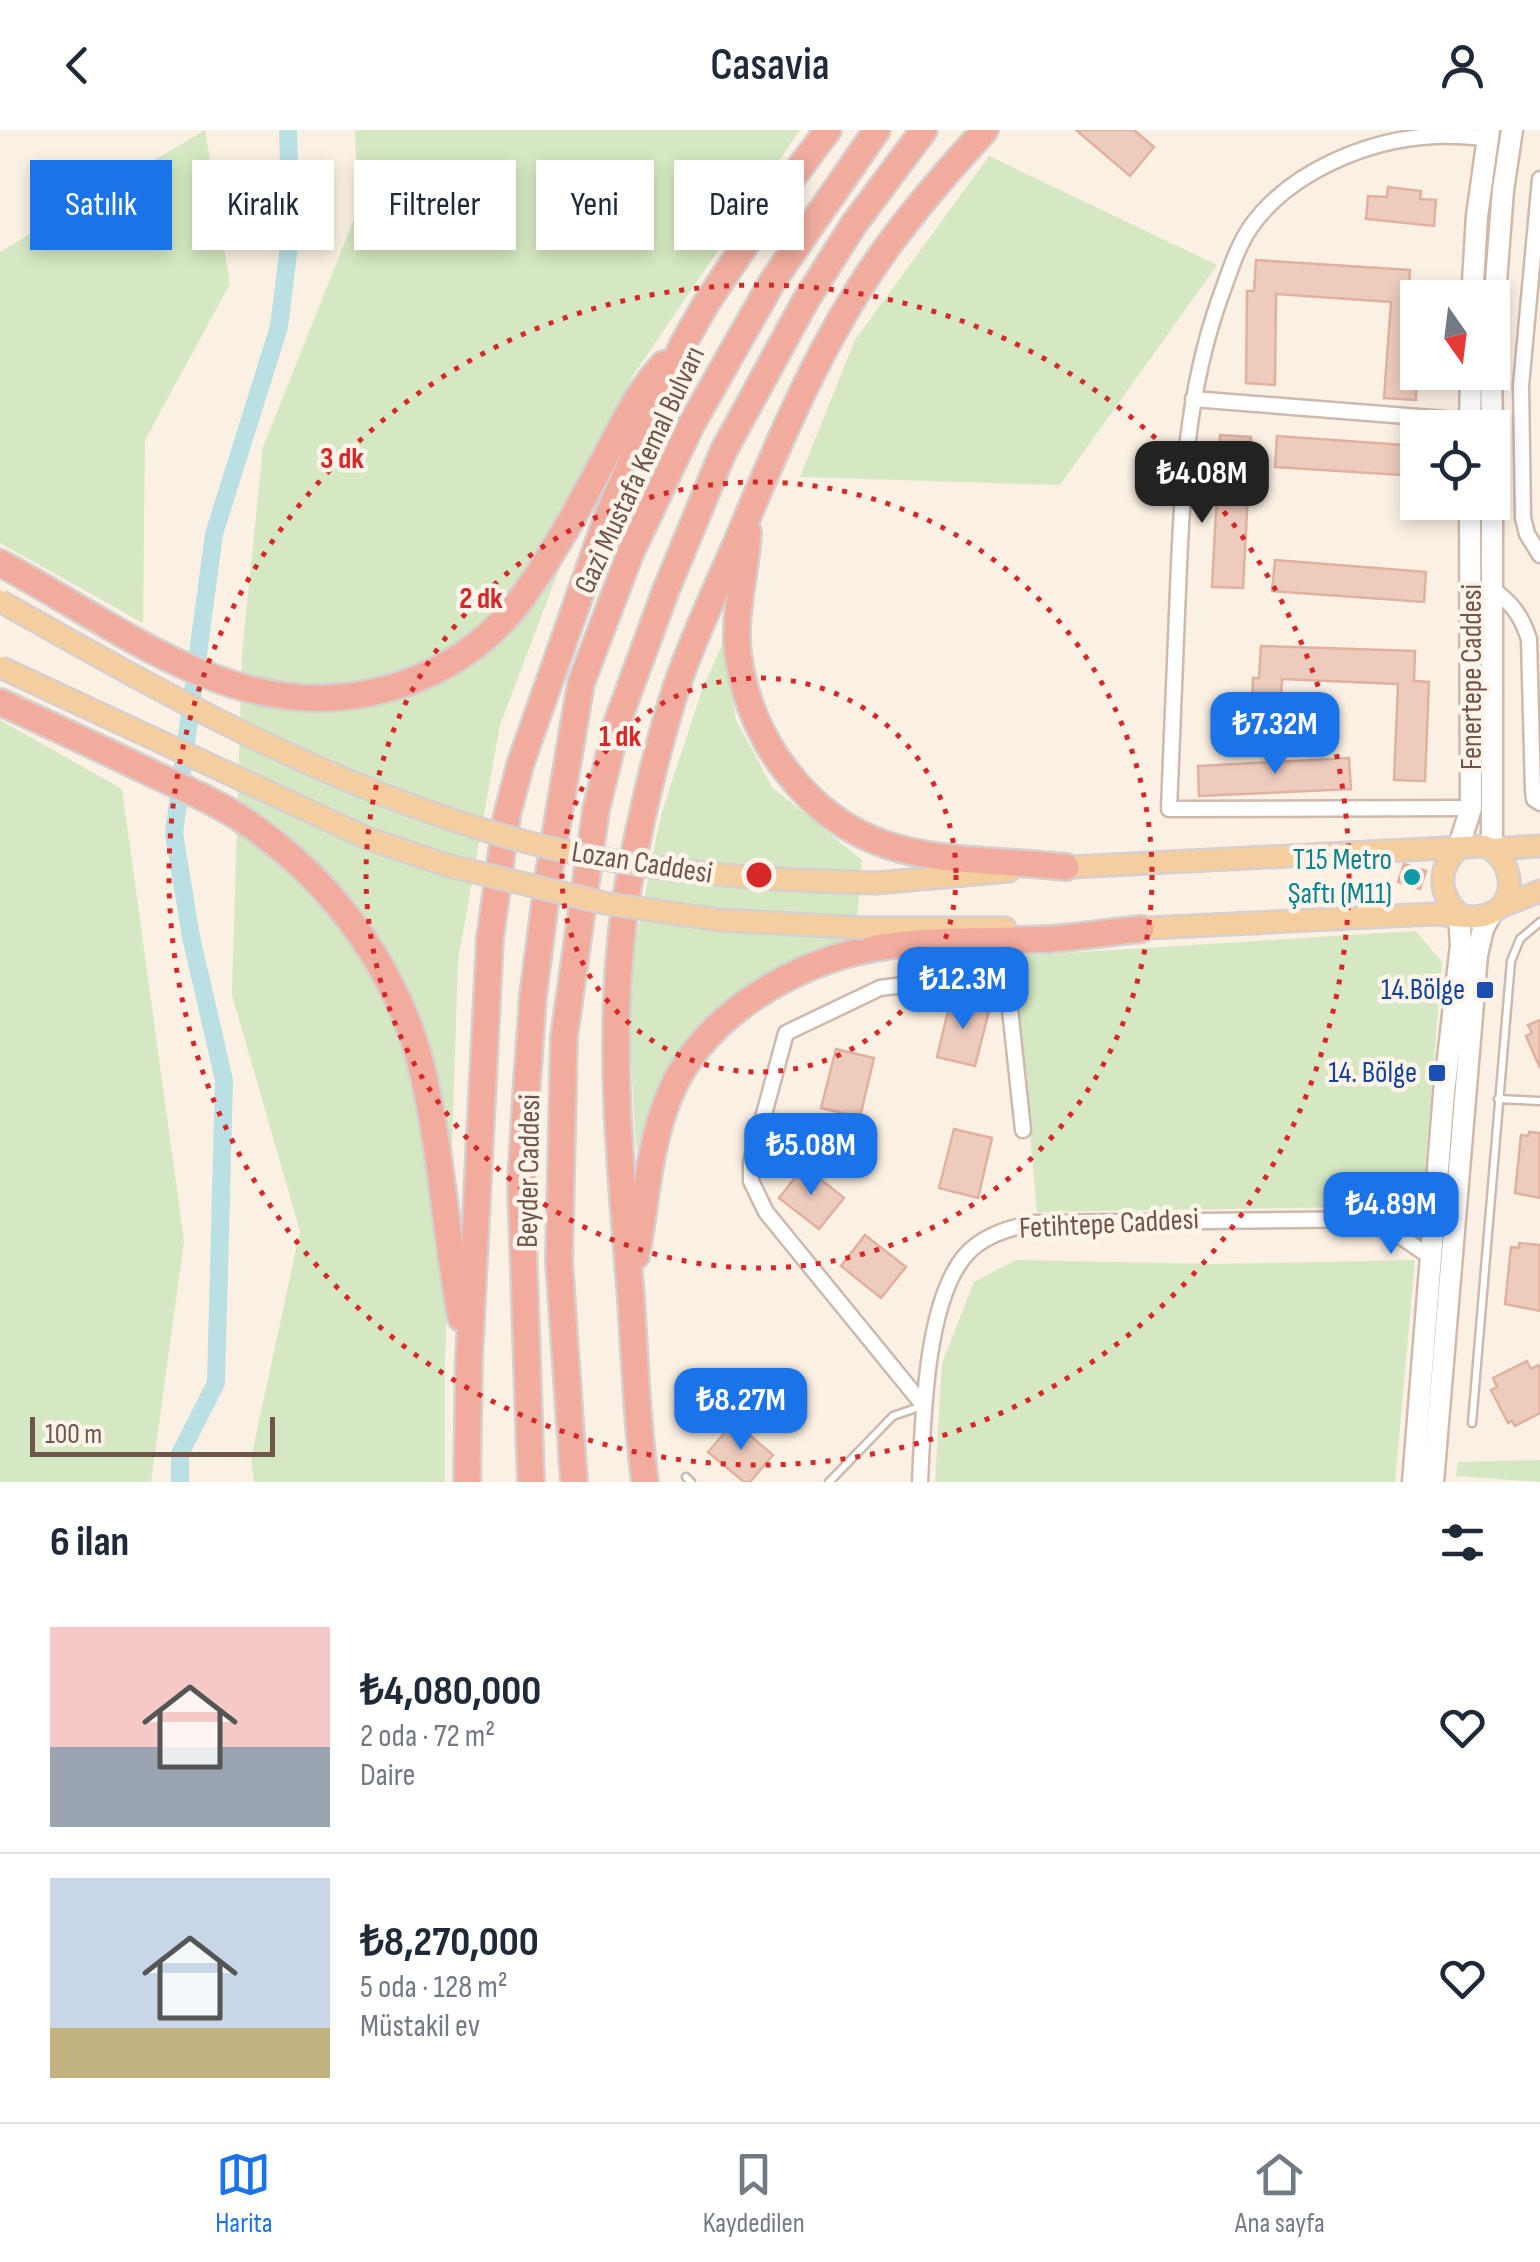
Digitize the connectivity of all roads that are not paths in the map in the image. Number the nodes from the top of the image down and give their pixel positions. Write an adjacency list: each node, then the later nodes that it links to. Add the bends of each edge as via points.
1 (828, 130): 10 (highway)
2 (985, 130): 15 (highway, via 887,247 834,332)
3 (1512, 130): 9 (street)
4 (877, 131): 30 (highway, Gazi Mustafa Kemal Bulvarı, via 772,282 691,425 630,554 581,682)
5 (1489, 134): 8 (street); 11 (street, via 1434,136 1354,153 1312,173 1274,204 1234,258)
6 (917, 138): 49 (highway, Beyder Caddesi, via 806,300 723,452 618,720 596,810 564,1036 560,1242)
7 (1540, 180): 13 (street, via 1521,385)
8 (1473, 280)
9 (1496, 280)
10 (683, 344): 19 (highway, via 654,375 525,595 494,630 440,670 369,694 283,697 226,684); 43 (highway, via 606,518 507,815 490,938)
11 (1193, 399): 12 (street); 25 (street, via 1183,458 1170,809)
12 (1400, 418)
13 (1523, 494): 14 (street); 18 (street, via 1527,534)
14 (1540, 494)
15 (749, 512): 29 (highway, via 738,650 752,714 802,790 850,831 900,850); 42 (highway, via 677,687 628,887 616,1062)
16 (1470, 520): 25 (street, Fenertepe Caddesi)
17 (1492, 520): 20 (street, Fenertepe Caddesi)
18 (1540, 555)
19 (0, 563)
20 (1491, 588): 24 (street, via 1522,617 1529,639 1532,790); 28 (street, Fenertepe Caddesi)
21 (0, 601): 29 (main road, Lozan Caddesi, bridge, via 211,716 389,798 576,854 686,872 877,883)
22 (0, 666): 35 (main road, Lozan Caddesi, bridge, via 351,831 518,885 719,920)
23 (0, 702): 43 (highway, via 244,821 294,859 353,924 386,973 410,1027 428,1096)
24 (1540, 803)
25 (1470, 808): 27 (street, Fenertepe Caddesi)
26 (1540, 846): 28 (main road)
27 (1458, 849): 28 (main road); 29 (main road, Lozan Caddesi); 33 (main road, via 1442,878 1444,894)
28 (1492, 849): 32 (main road, via 1509,870 1506,897)
29 (1066, 867)
30 (549, 872): 48 (highway, Beyder Caddesi, via 521,1182)
31 (1540, 891): 32 (main road)
32 (1495, 911): 33 (main road); 57 (street, via 1477,956)
33 (1459, 914): 35 (main road, Lozan Caddesi); 39 (street)
34 (1540, 922): 36 (lane, via 1520,939 1511,961)
35 (1141, 929): 42 (highway, via 875,948 816,964 740,1008 710,1036 669,1096 653,1146)
36 (1498, 1099): 37 (lane); 45 (lane)
37 (1540, 1101)
38 (1024, 1130): 44 (street, via 1006,972 880,988 786,1034 751,1181 766,1212)
39 (1436, 1207): 40 (street, Fetihtepe Caddesi); 41 (street)
40 (1375, 1219): 41 (street); 44 (street, Fetihtepe Caddesi, via 1032,1223 1002,1230 963,1258 946,1294)
41 (1432, 1258): 56 (street)
42 (630, 1290): 46 (highway)
43 (469, 1357): 47 (highway)
44 (924, 1406): 54 (lane, via 893,1416); 55 (street, Fetihtepe Caddesi)
45 (1472, 1423)
46 (638, 1430): 52 (highway); 53 (highway)
47 (468, 1455): 50 (highway); 51 (highway)
48 (531, 1478)
49 (574, 1478)
50 (467, 1482)
51 (475, 1482)
52 (631, 1482)
53 (645, 1482)
54 (829, 1482)
55 (920, 1482)
56 (1413, 1482)
57 (1433, 1482)

